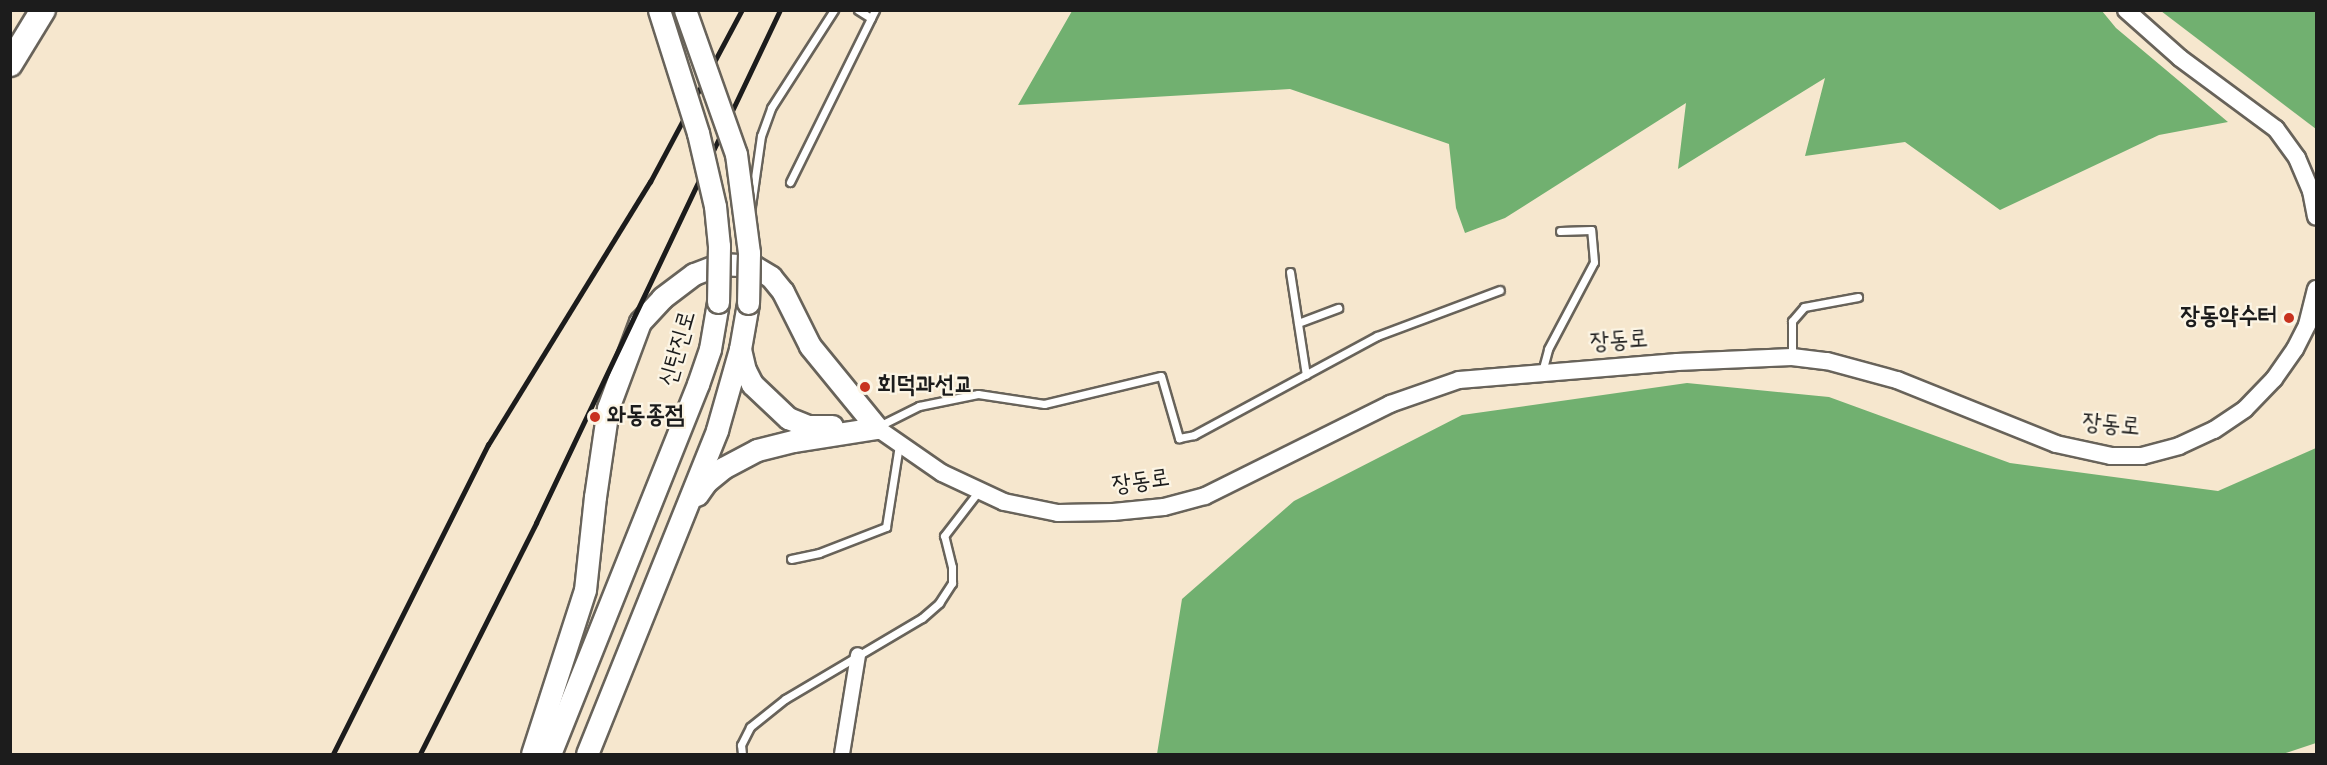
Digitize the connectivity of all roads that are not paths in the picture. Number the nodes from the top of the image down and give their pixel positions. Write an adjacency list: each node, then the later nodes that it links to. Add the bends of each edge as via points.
1 (43, 10): 8 (highway)
2 (659, 10): 30 (main road, 신탄진로, bridge, via 698,134 715,207 718,302 710,349 698,384)
3 (685, 10): 19 (main road, bridge, via 736,154 749,253 748,303)
4 (834, 10): 12 (lane, via 771,108 761,136 751,208)
5 (858, 10): 7 (lane)
6 (2126, 10): 10 (street, via 2180,58 2276,129 2297,158 2311,191)
7 (873, 14): 9 (lane)
8 (10, 64)
9 (790, 182)
10 (2316, 217)
11 (1560, 231): 21 (lane, via 1592,230 1594,262 1548,349)
12 (753, 266): 23 (main road, via 771,277 783,292 810,346); 29 (main road, via 720,264 694,274 662,298 640,322 608,408 585,590)
13 (1290, 272): 18 (lane)
14 (2316, 289): 20 (street, 장동로, via 2307,325 2295,349 2274,379 2245,409 2179,446 2142,456 2111,456 2056,444 1897,380 1827,361)
15 (1500, 290): 22 (lane, via 1377,336)
16 (1858, 297): 20 (lane, via 1803,307 1792,321)
17 (1338, 308): 18 (lane)
18 (1298, 324): 22 (lane)
19 (740, 349): 23 (main road, via 752,384 788,418 808,426); 26 (main road, via 717,430)
20 (1792, 357): 21 (street, 장동로)
21 (1542, 372): 25 (street, 장동로, via 1459,380 1390,404 1205,496 1164,507 1113,513 1058,513 1004,502)
22 (1306, 375): 23 (lane, via 1194,435 1179,438 1161,376 1044,404 978,394 920,406)
23 (877, 428): 24 (street, 장동로); 26 (main road, via 757,450 706,482)
24 (899, 445): 25 (street, 장동로); 27 (lane, via 886,527 819,553)
25 (978, 492): 28 (lane, via 944,536 952,584 939,603 922,618)
26 (687, 510): 31 (main road)
27 (791, 559)
28 (858, 655): 32 (lane, via 785,699 750,727 741,745); 33 (street)
29 (532, 754)
30 (550, 754)
31 (587, 754)
32 (742, 754)
33 (842, 754)

